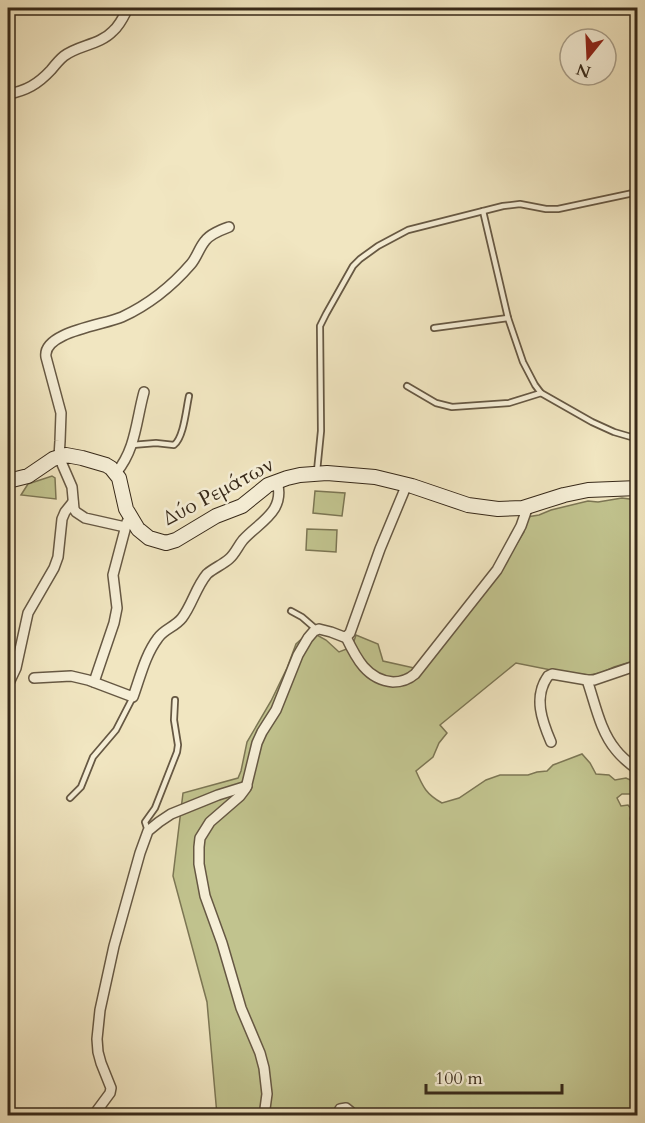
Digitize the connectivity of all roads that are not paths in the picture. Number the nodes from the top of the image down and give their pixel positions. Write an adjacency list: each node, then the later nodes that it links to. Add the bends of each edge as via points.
1 (128, 8): 2 (street, via 112,32 62,57 33,86)
2 (8, 94)
3 (638, 192): 4 (lane, via 558,209 520,204)
4 (483, 211): 6 (lane); 16 (lane, via 408,230 360,259 350,272 320,326 321,430)
5 (229, 226): 14 (street, via 205,241 192,264 155,298 123,316 62,336 47,346 45,353 61,412)
6 (508, 318): 7 (lane); 10 (lane, via 524,362)
7 (434, 327)
8 (407, 386): 10 (lane, via 436,403 452,407 510,403)
9 (144, 392): 13 (street)
10 (541, 393): 12 (lane, via 592,422)
11 (189, 396): 13 (lane, via 176,444)
12 (638, 439)
13 (132, 445): 15 (street)
14 (59, 457): 15 (street, via 100,462); 17 (street, via 28,476); 21 (street, via 72,487)
15 (116, 473): 23 (street, Δύο Ρεμάτων)
16 (316, 474): 18 (street, Δύο Ρεμάτων); 19 (street, Δύο Ρεμάτων, via 365,476)
17 (8, 481)
18 (277, 481): 23 (street, Δύο Ρεμάτων, via 242,506 170,542 149,538); 32 (street, via 279,495 273,510 231,557 208,573 183,617 158,637)
19 (407, 484): 22 (street, Δύο Ρεμάτων, via 476,507); 26 (street)
20 (638, 488): 22 (street, Δύο Ρεμάτων, via 588,490)
21 (73, 502): 23 (street, via 76,512 85,518); 31 (street, via 60,525 56,563 29,610 16,669)
22 (528, 506): 26 (street, via 497,570 409,679 398,682 375,677 360,663)
23 (127, 522): 30 (street, via 113,575 114,623)
24 (291, 611): 25 (lane)
25 (317, 630): 26 (street); 36 (street, via 302,647 276,710 257,743)
26 (346, 637)
27 (638, 665): 29 (street)
28 (34, 678): 30 (street, via 71,676)
29 (587, 680): 34 (street, via 552,674 545,679 540,711); 35 (street, via 611,744)
30 (94, 682): 32 (street)
31 (8, 685)
32 (133, 697): 37 (lane, via 116,730 93,757 81,787)
33 (175, 700): 38 (lane, via 177,752 155,808 145,822)
34 (551, 742)
35 (638, 770)
36 (247, 786): 38 (street, via 171,814); 40 (street, via 204,829 198,848 205,896 264,1068)
37 (70, 798)
38 (147, 831): 39 (street, via 100,1010 98,1052 111,1088)
39 (93, 1116)
40 (264, 1116)
41 (337, 1116): 42 (street, via 343,1108 349,1109)
42 (351, 1116)

